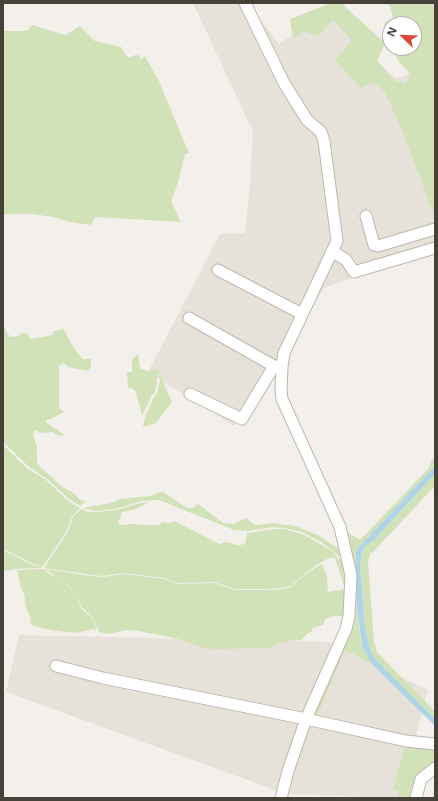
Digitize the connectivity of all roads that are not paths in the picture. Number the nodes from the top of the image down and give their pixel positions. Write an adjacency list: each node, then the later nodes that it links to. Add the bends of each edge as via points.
1 (245, 3): 5 (street, via 284,83 307,120 321,132 337,241)
2 (366, 216): 3 (street, via 374,244 378,246)
3 (435, 229)
4 (435, 248): 5 (street, via 354,272 346,260)
5 (332, 251): 7 (street)
6 (218, 270): 7 (street)
7 (302, 314): 9 (street)
8 (189, 318): 9 (street)
9 (278, 367): 10 (street, via 242,419); 12 (street, via 282,399 340,527 351,574 346,629)
10 (190, 394)
11 (56, 666): 12 (street)
12 (306, 719): 13 (street, via 406,741); 15 (street)
13 (435, 744)
14 (435, 768): 16 (street, via 421,779)
15 (281, 798)
16 (416, 798)

